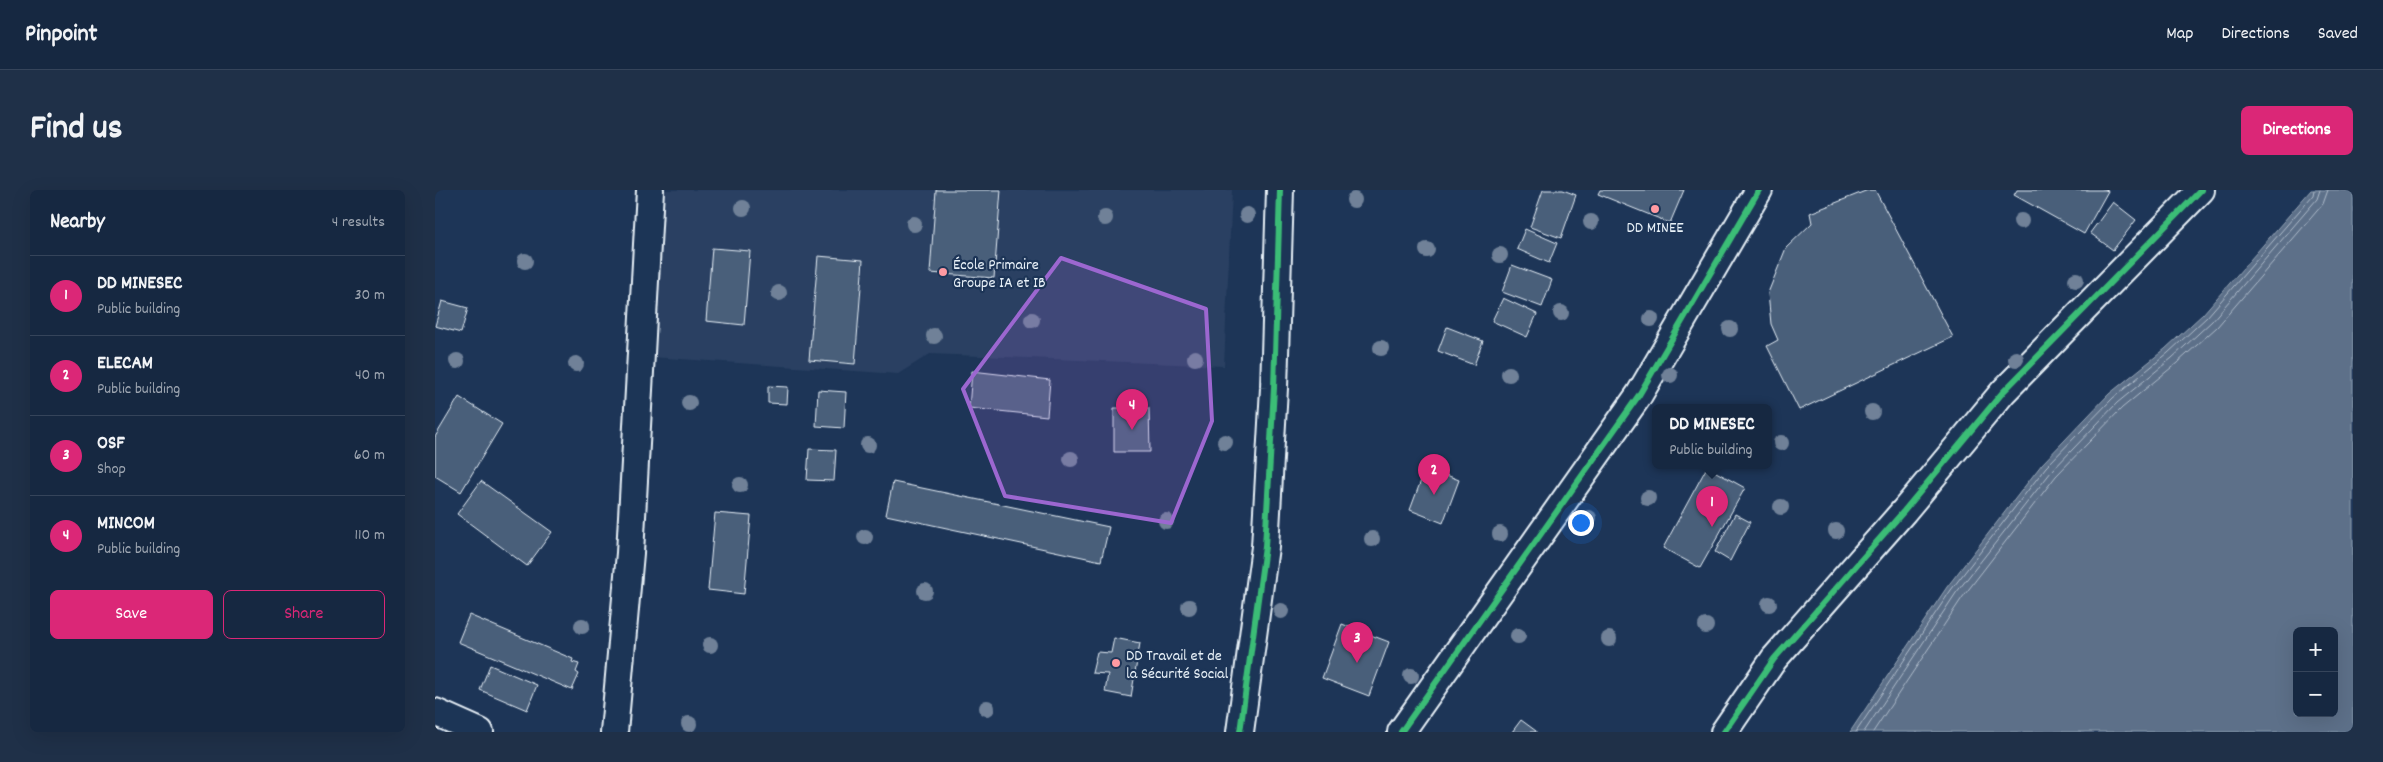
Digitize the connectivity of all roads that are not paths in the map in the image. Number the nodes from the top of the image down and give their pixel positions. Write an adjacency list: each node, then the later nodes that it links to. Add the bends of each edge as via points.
1 (650, 190): 7 (street, via 630,553)
2 (1281, 190): 8 (street, via 1265,547)
3 (1759, 190): 9 (street, via 1639,395)
4 (2201, 190): 10 (street, via 2003,392 1775,659)
5 (435, 712): 6 (street)
6 (480, 732)
7 (614, 732)
8 (1240, 732)
9 (1401, 732)
10 (1724, 732)

